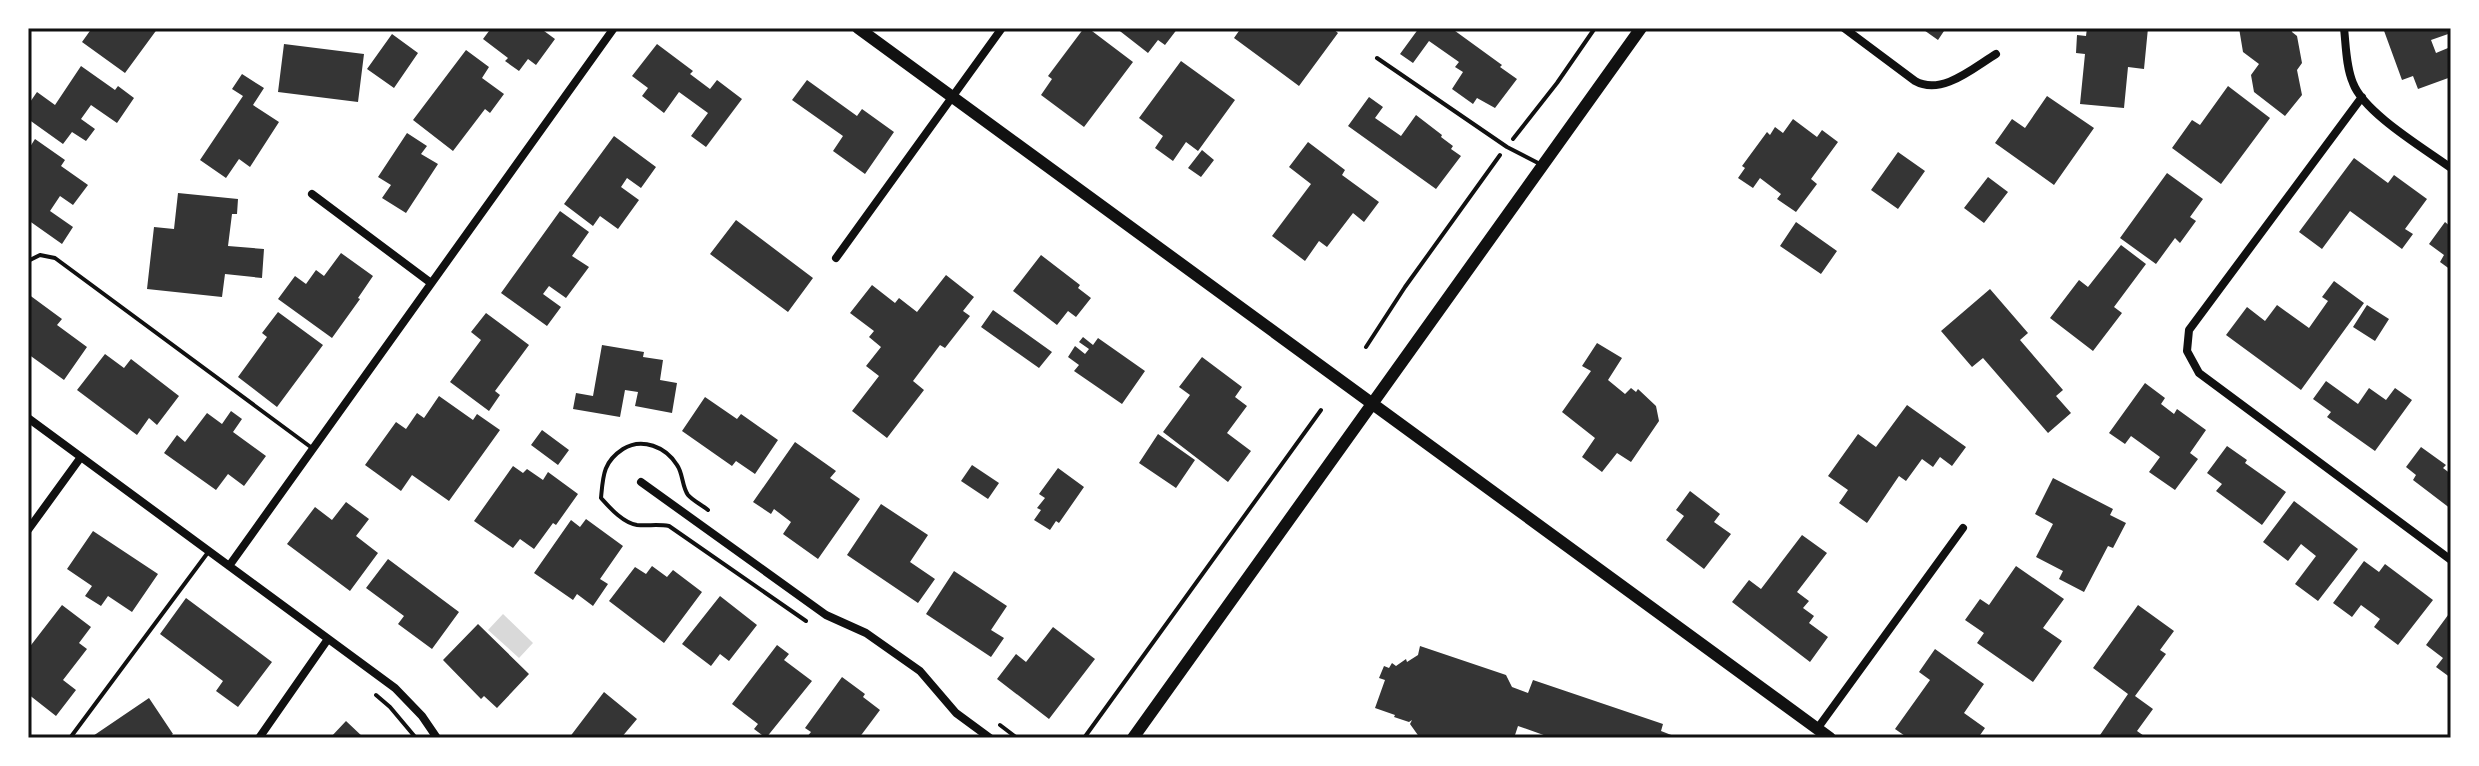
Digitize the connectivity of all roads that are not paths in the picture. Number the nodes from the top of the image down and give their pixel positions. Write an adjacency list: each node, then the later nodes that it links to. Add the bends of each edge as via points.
1 (614, 28): 16 (street)
2 (858, 28): 9 (main road)
3 (1002, 28): 9 (street)
4 (1641, 28): 11 (main road)
5 (1844, 28): 7 (street, via 1927,86 1947,83)
6 (2344, 28): 10 (street, via 2350,76)
7 (1996, 54)
8 (1377, 58): 11 (lane)
9 (952, 96): 14 (street); 17 (main road)
10 (2362, 97): 12 (street); 25 (street, via 2189,330 2187,351 2199,373)
11 (1542, 166): 17 (main road)
12 (2451, 168)
13 (312, 194): 16 (street)
14 (836, 258)
15 (28, 261): 19 (lane, via 40,255 55,258)
16 (431, 283): 19 (street)
17 (1372, 402): 28 (main road); 33 (main road)
18 (28, 418): 20 (street)
19 (312, 448): 26 (street)
20 (81, 457): 23 (street); 24 (street)
21 (641, 482): 32 (street, via 826,615 866,633 920,671 956,713)
22 (1963, 528): 28 (street)
23 (28, 530)
24 (209, 551): 26 (street); 29 (lane)
25 (2451, 560)
26 (229, 566): 27 (street)
27 (328, 639): 30 (street); 31 (street, via 395,688)
28 (1817, 729): 34 (main road)
29 (70, 738)
30 (259, 738)
31 (437, 738)
32 (990, 738)
33 (1133, 738)
34 (1830, 738)

